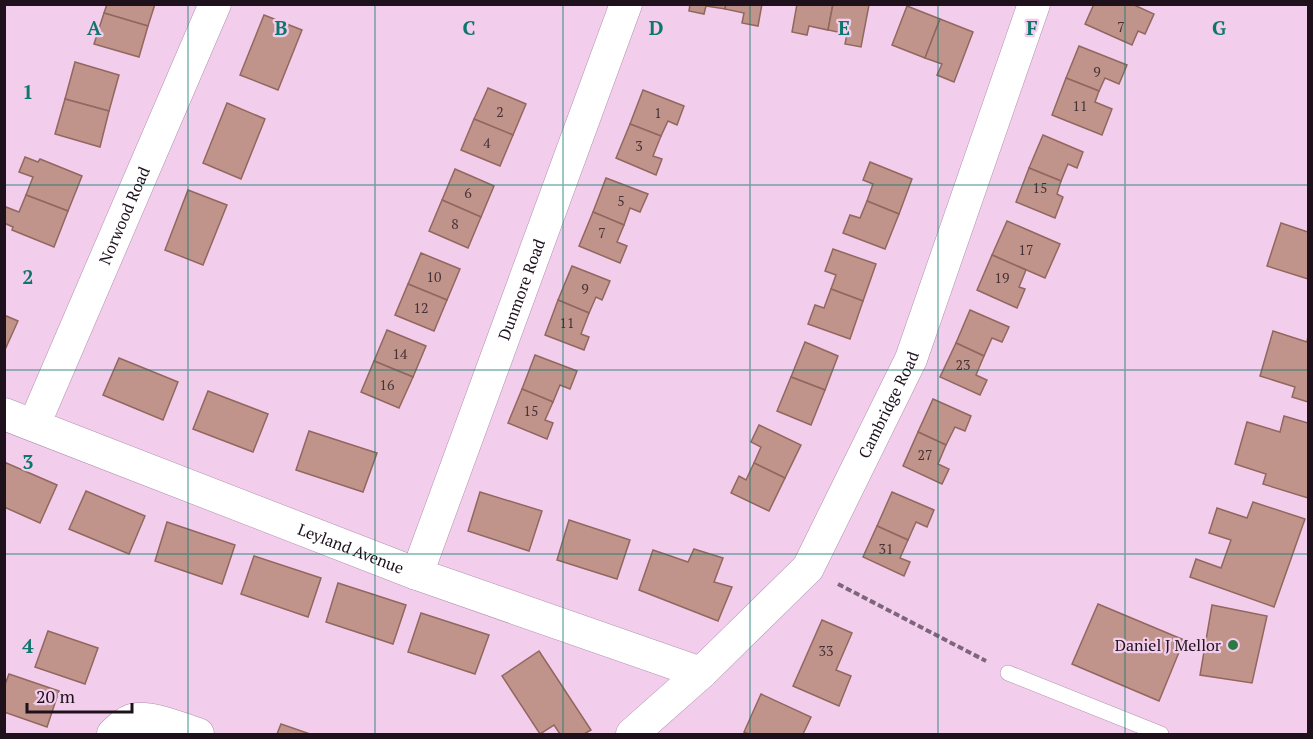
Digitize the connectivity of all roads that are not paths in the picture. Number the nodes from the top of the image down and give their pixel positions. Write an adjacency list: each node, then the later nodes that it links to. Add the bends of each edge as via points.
1 (215, 4): 5 (street, Norwood Road)
2 (626, 4): 6 (street, Dunmore Road)
3 (1034, 4): 7 (street, Cambridge Road, via 911,359 808,568)
4 (4, 414): 5 (street, Leyland Avenue)
5 (34, 425): 6 (street, Leyland Avenue)
6 (417, 574): 7 (street, Leyland Avenue)
7 (701, 673): 11 (street, Cambridge Road)
8 (1008, 673): 12 (lane)
9 (113, 735): 10 (street, via 132,719 144,717)
10 (198, 735)
11 (632, 735)
12 (1161, 735)

